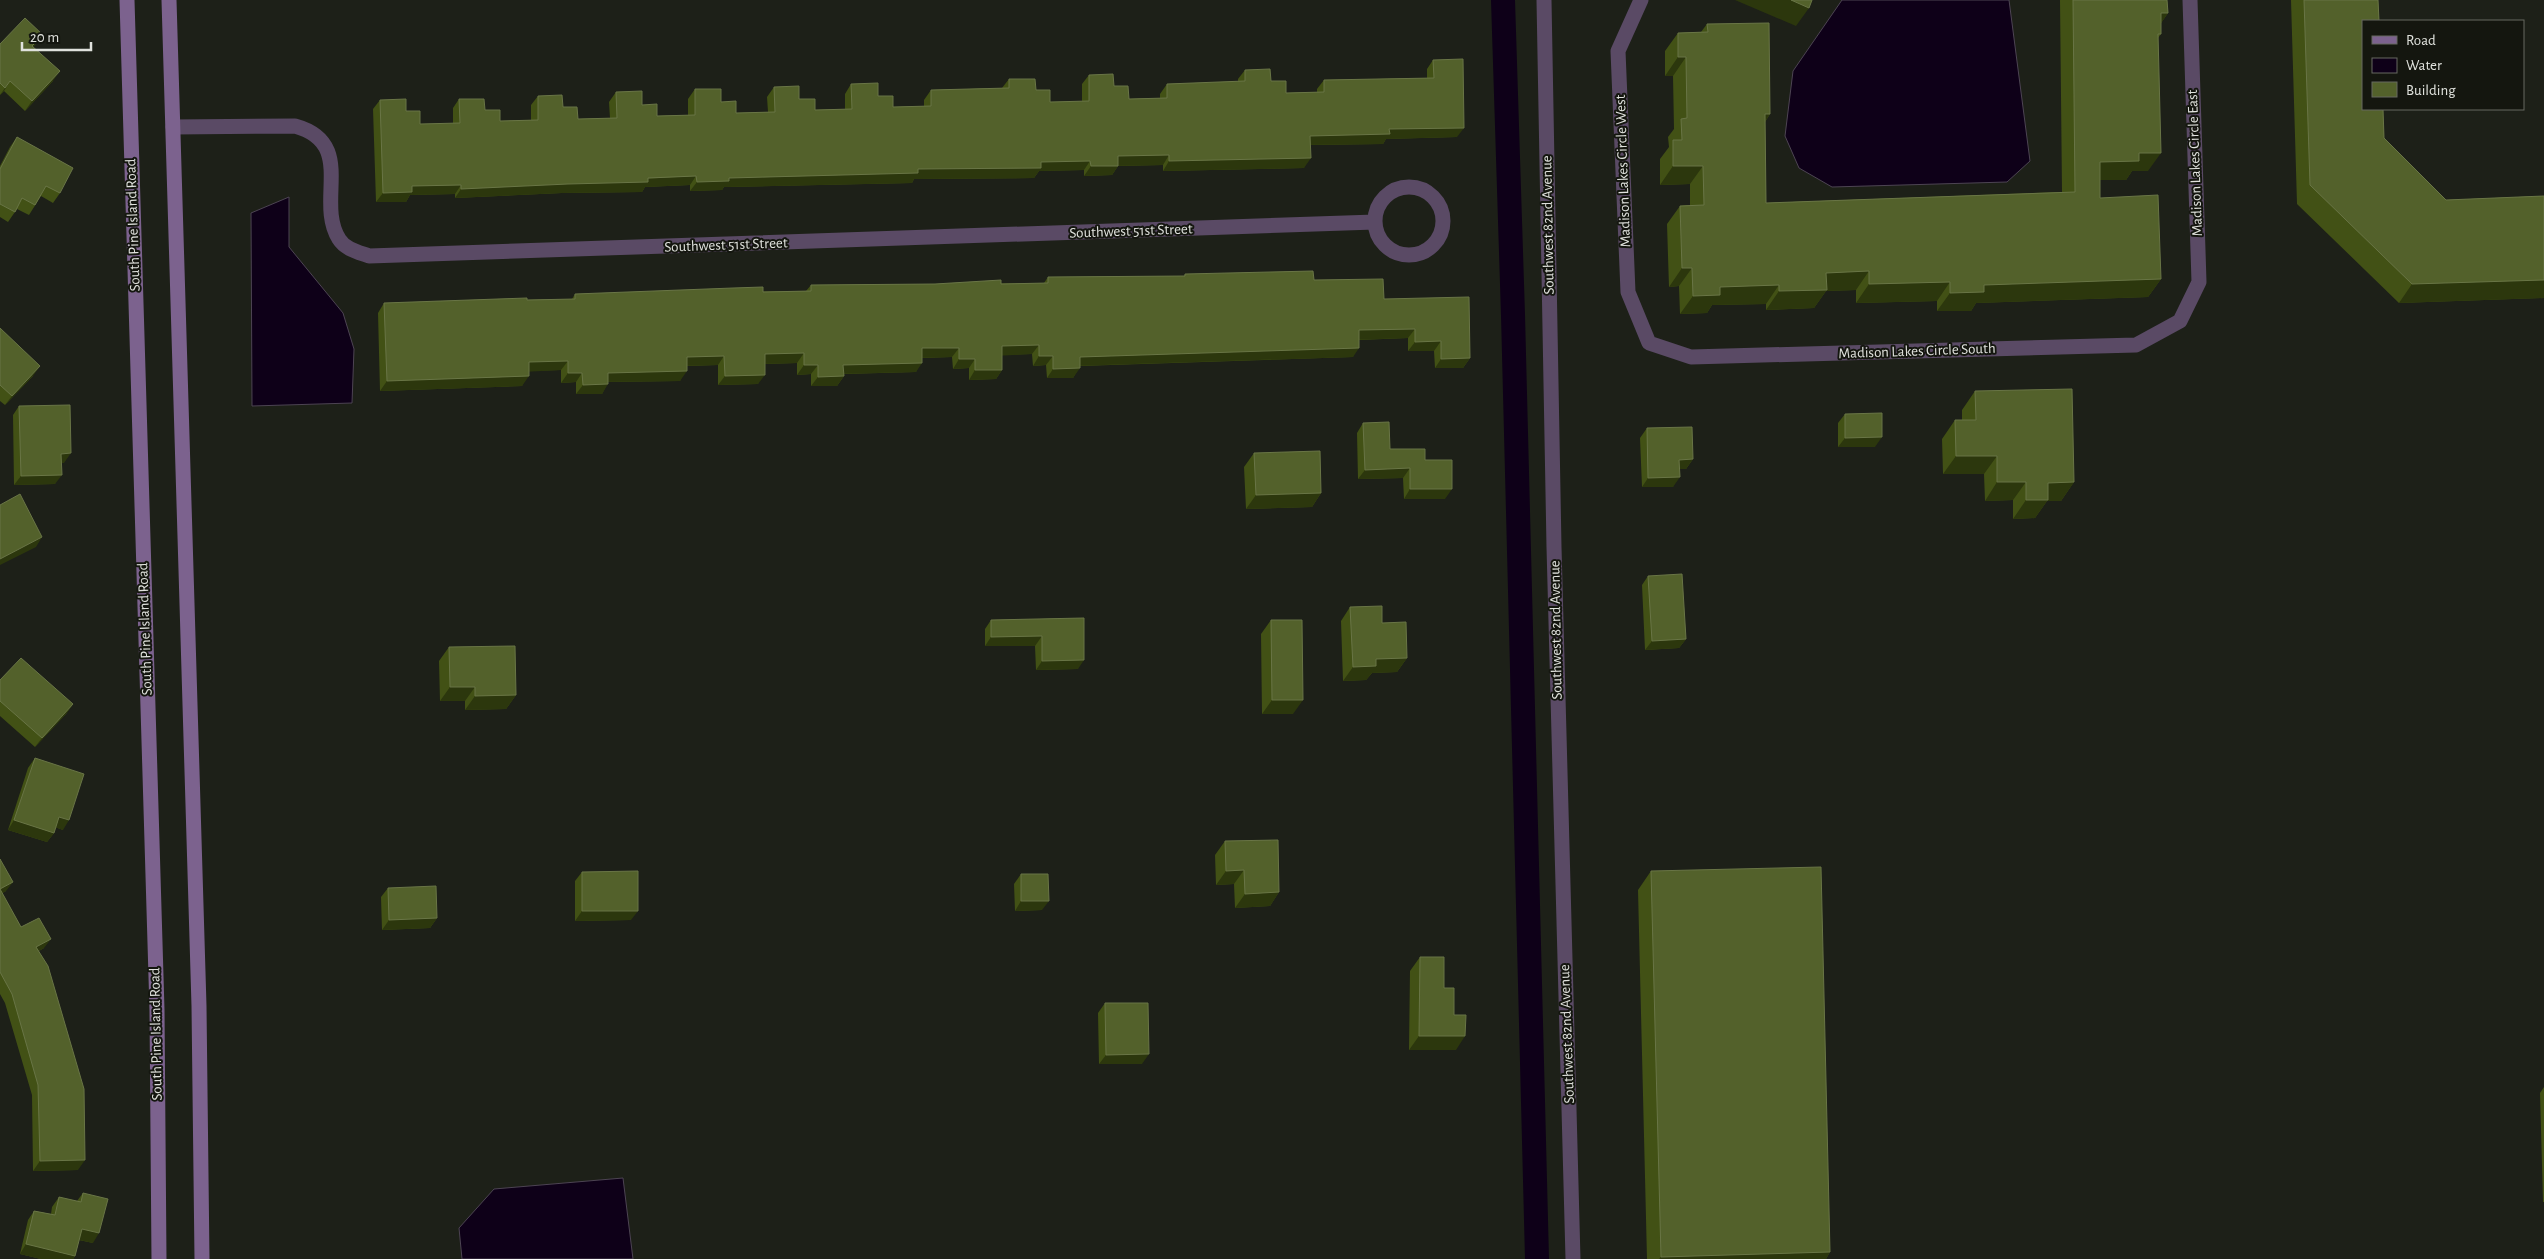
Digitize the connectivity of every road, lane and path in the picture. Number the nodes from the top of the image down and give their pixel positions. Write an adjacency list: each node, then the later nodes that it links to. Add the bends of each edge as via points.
1 (126, 0): 10 (main road, South Pine Island Road, via 157,1010)
2 (169, 0): 6 (main road)
3 (1544, 0): 12 (street, Southwest 82nd Avenue, via 1554,546)
4 (1641, 0): 9 (street, Madison Lakes Circle West, via 1618,51 1628,292)
5 (2190, 0): 8 (street, Madison Lakes Circle East, via 2199,282)
6 (173, 127): 7 (street, Southwest 51st Street, via 295,126 312,130 328,151 333,224 339,240 351,250 369,256); 11 (main road, via 199,1006)
7 (1375, 222): 7 (street, via 1383,243 1392,251 1408,255 1425,252 1441,235 1444,224 1443,212 1431,194 1410,186 1389,193 1381,201)
8 (2180, 321): 9 (street, Madison Lakes Circle South, via 2136,345 1692,357)
9 (1649, 343)
10 (159, 1259)
11 (202, 1259)
12 (1573, 1259)

